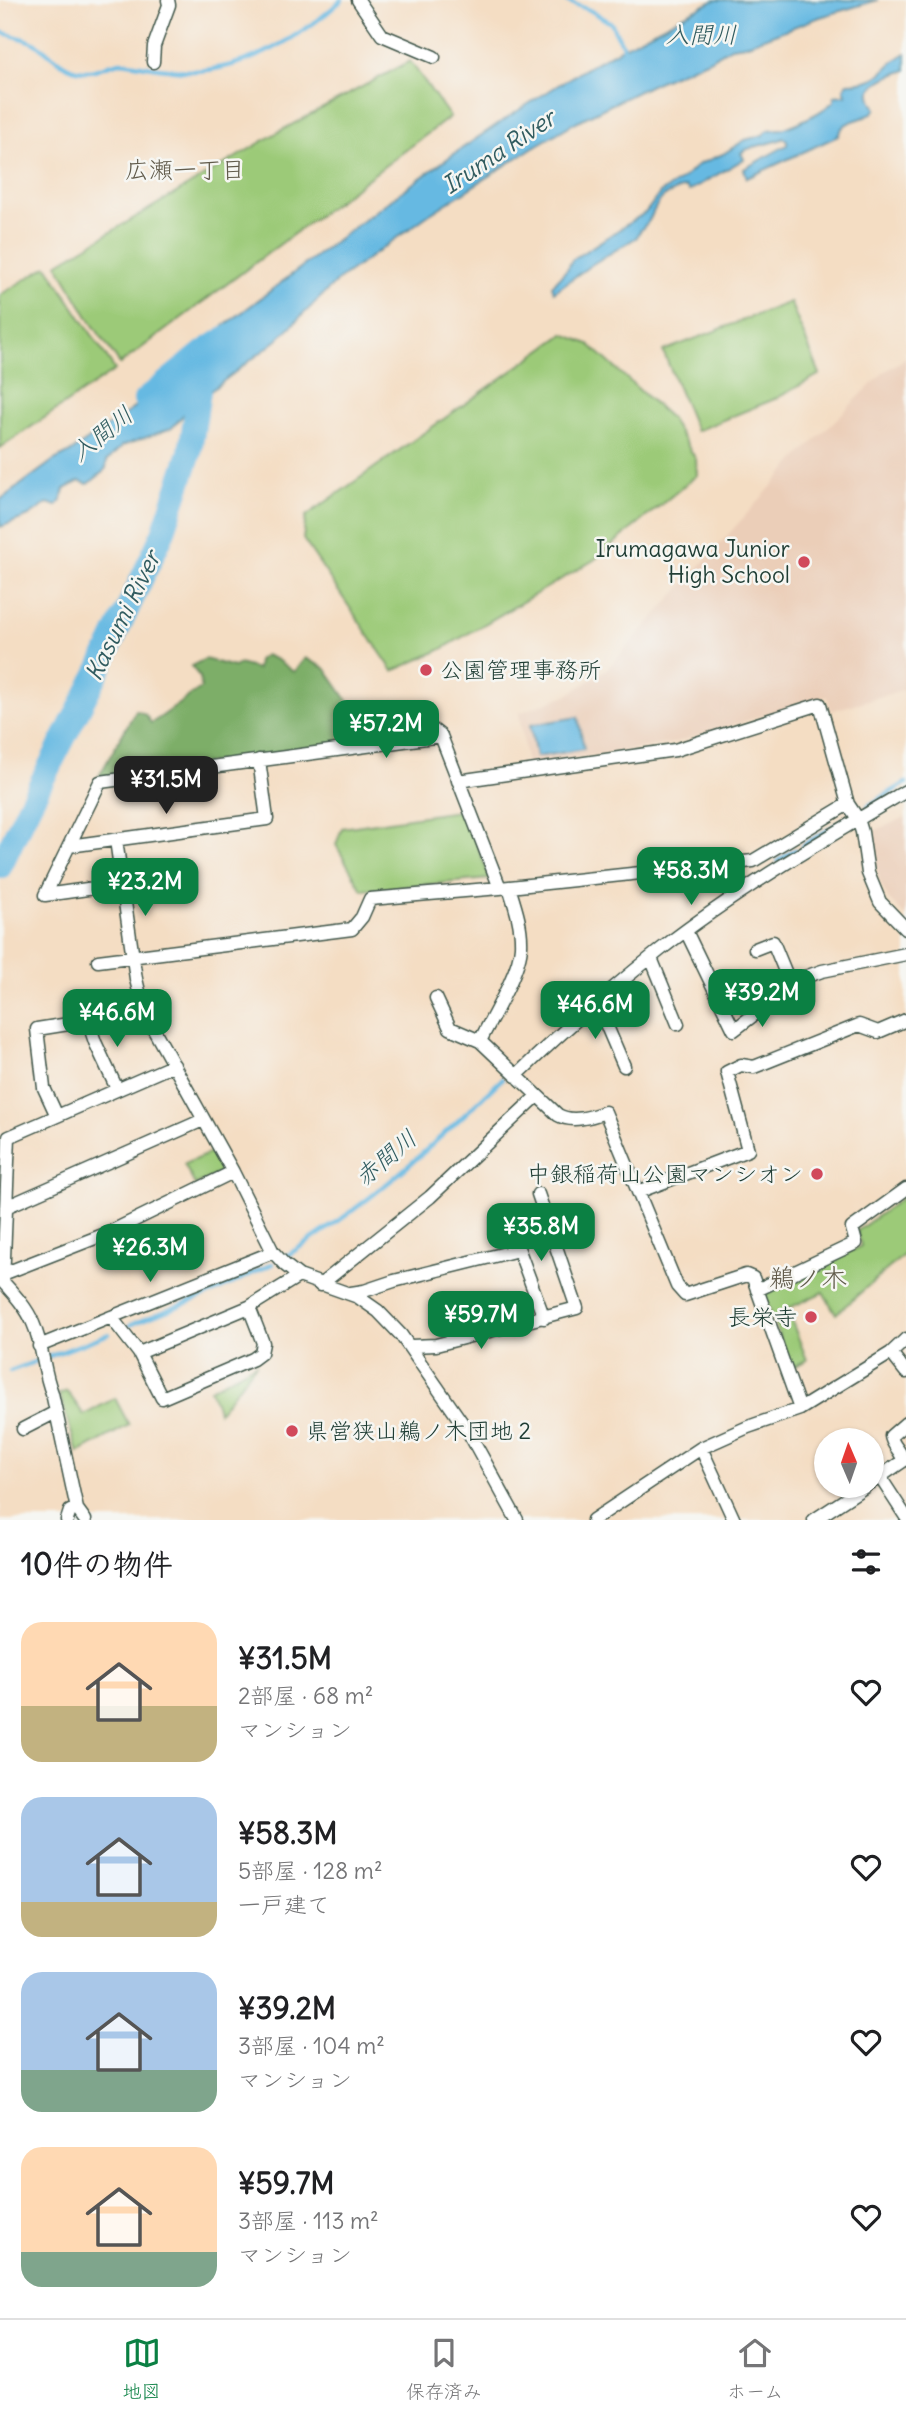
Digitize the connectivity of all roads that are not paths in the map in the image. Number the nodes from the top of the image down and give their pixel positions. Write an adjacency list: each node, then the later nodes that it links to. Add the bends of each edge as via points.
1 (168, 0): 4 (street)
2 (358, 0): 3 (street, via 382,35)
3 (434, 57)
4 (153, 62)
5 (415, 716): 6 (street)
6 (441, 736): 7 (street); 8 (street)
7 (259, 760): 12 (street, via 267,819); 13 (street, via 100,782)
8 (458, 781): 10 (street, via 675,750 820,704); 15 (street)
9 (906, 791): 11 (street)
10 (848, 804): 11 (street); 15 (street, via 753,862)
11 (858, 819): 16 (street, via 868,873 880,902); 17 (street)
12 (116, 840): 13 (street); 14 (street)
13 (69, 846): 14 (street, via 45,895)
14 (123, 884): 20 (street)
15 (504, 887): 20 (street, via 370,899 352,929); 30 (street, via 521,930 521,949)
16 (906, 929)
17 (686, 931): 21 (street); 23 (street, via 734,1030)
18 (755, 949): 23 (street, via 773,942)
19 (906, 954): 23 (street, via 822,971)
20 (133, 956): 22 (street); 26 (street)
21 (650, 958): 25 (street); 29 (street)
22 (98, 961)
23 (790, 986)
24 (436, 998): 30 (street, via 450,1028)
25 (597, 1003): 32 (street); 33 (street)
26 (144, 1012): 28 (street); 31 (street)
27 (906, 1020): 40 (street, via 878,1032 859,1025 754,1068 741,1065 727,1072 748,1150)
28 (88, 1021): 34 (street); 36 (street, via 37,1030 44,1088)
29 (678, 1024)
30 (480, 1041): 33 (street)
31 (174, 1065): 34 (street); 37 (street)
32 (624, 1066)
33 (516, 1076): 35 (street)
34 (117, 1089): 36 (street)
35 (537, 1096): 40 (street, via 563,1118 605,1112); 48 (street, via 430,1197)
36 (57, 1116): 42 (street, via 9,1137)
37 (203, 1119): 38 (street); 42 (street)
38 (233, 1172): 45 (street); 46 (street, via 108,1233)
39 (906, 1189): 49 (street, via 852,1228 856,1243)
40 (638, 1192): 49 (street, via 684,1294 746,1275)
41 (538, 1194): 53 (street, via 577,1308)
42 (6, 1207): 46 (street)
43 (507, 1218): 44 (street)
44 (518, 1250): 50 (street); 53 (street)
45 (273, 1251): 47 (street); 52 (street)
46 (3, 1274): 55 (street, via 3,1282 33,1323)
47 (299, 1276): 48 (street); 51 (street)
48 (320, 1285): 50 (street)
49 (757, 1290): 60 (street)
50 (351, 1293): 56 (street, via 378,1311)
51 (249, 1307): 57 (street); 57 (street, via 263,1343 261,1353 162,1398)
52 (111, 1317): 55 (street); 57 (street)
53 (544, 1318): 56 (street, via 436,1345)
54 (906, 1339): 58 (street)
55 (39, 1346): 61 (street)
56 (411, 1346): 71 (street, via 469,1433)
57 (138, 1353)
58 (891, 1353): 59 (street); 60 (street)
59 (906, 1372)
60 (800, 1409): 64 (street)
61 (56, 1412): 63 (street); 68 (street)
62 (906, 1423): 65 (street, via 891,1436 903,1461)
63 (23, 1429)
64 (701, 1448): 72 (street); 73 (street)
65 (884, 1474)
66 (884, 1490): 69 (street)
67 (848, 1498): 74 (street)
68 (81, 1515): 70 (street, via 70,1511)
69 (906, 1517)
70 (67, 1520)
71 (517, 1520)
72 (593, 1520)
73 (734, 1520)
74 (814, 1520)

